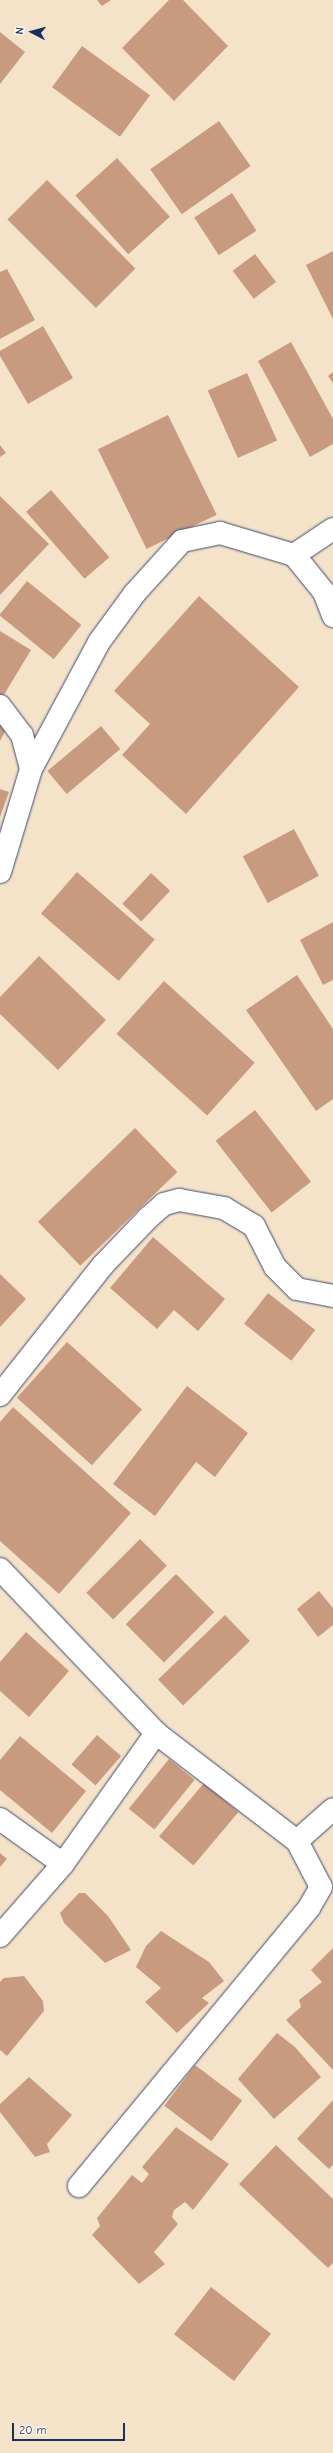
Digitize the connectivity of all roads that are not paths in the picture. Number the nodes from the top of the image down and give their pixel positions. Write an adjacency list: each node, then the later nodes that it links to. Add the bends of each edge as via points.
1 (333, 529): 2 (street)
2 (294, 555): 3 (street, via 324,592); 5 (street, via 220,533 182,541 135,593 99,642)
3 (333, 616)
4 (0, 706): 5 (street, via 22,735)
5 (32, 769): 6 (street)
6 (0, 872)
7 (333, 1296): 8 (street, via 298,1289 275,1267 254,1226 224,1208 179,1200 164,1204 103,1265)
8 (0, 1395)
9 (0, 1569): 10 (street)
10 (156, 1733): 13 (street); 14 (street)
11 (333, 1809): 13 (street)
12 (0, 1818): 14 (street)
13 (297, 1841): 16 (street, via 321,1887 309,1908)
14 (63, 1864): 15 (street)
15 (0, 1936)
16 (79, 2186)

